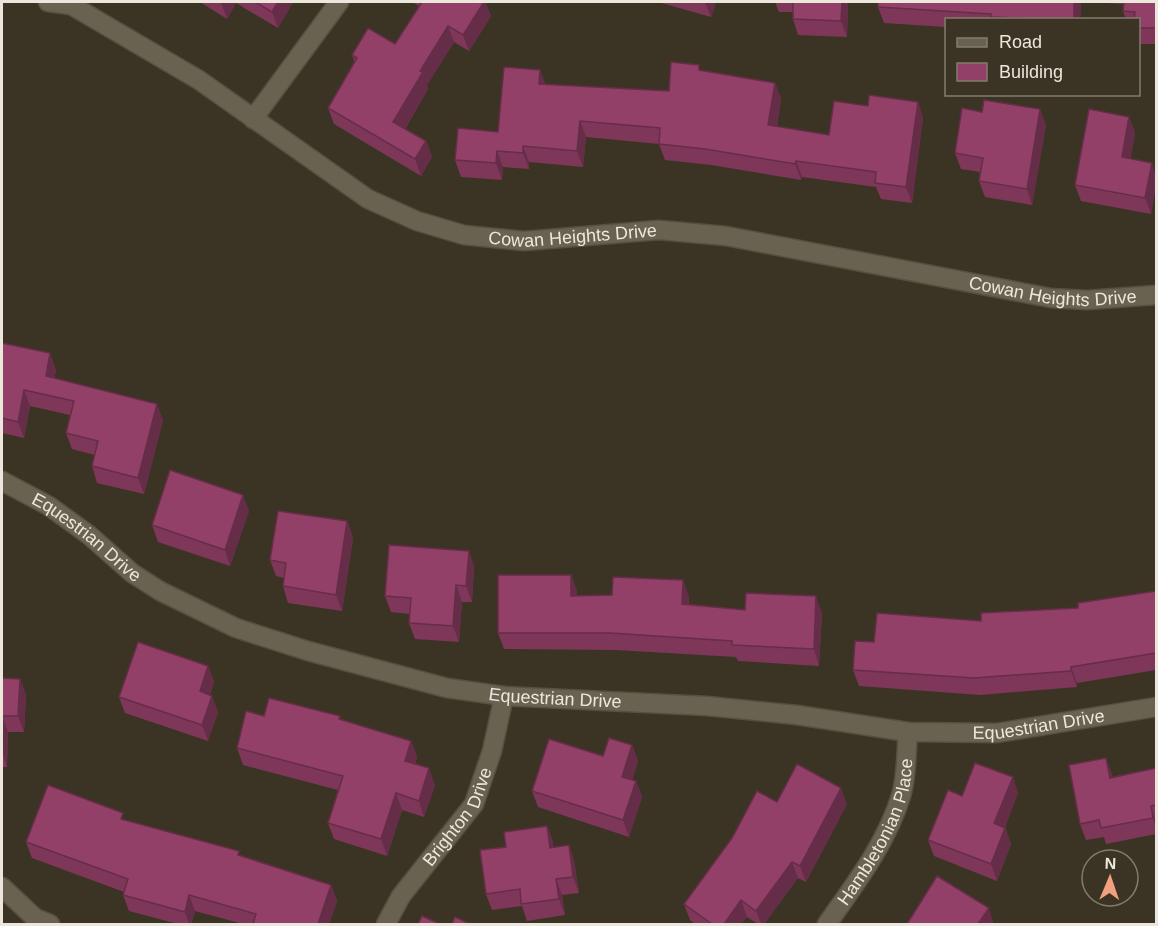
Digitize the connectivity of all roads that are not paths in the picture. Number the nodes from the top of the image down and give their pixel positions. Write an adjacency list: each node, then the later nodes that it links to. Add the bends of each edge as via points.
1 (48, 2): 3 (street, Cowan Heights Drive, via 71,5 199,80)
2 (339, 2): 3 (street)
3 (253, 119): 4 (street, Cowan Heights Drive, via 368,199 417,221 464,235 524,241 659,230 726,236 1051,298 1087,300)
4 (1156, 295)
5 (2, 481): 6 (street, Equestrian Drive, via 49,506 160,591 236,628 447,688)
6 (504, 696): 8 (street, Equestrian Drive, via 707,706); 11 (street, Brighton Drive, via 492,751 474,804 401,896)
7 (1156, 707): 8 (street, Equestrian Drive, via 997,733)
8 (908, 732): 12 (street, Hambletonian Place, via 902,794 887,831)
9 (2, 887): 10 (street, via 35,918)
10 (50, 924)
11 (386, 924)
12 (827, 924)

